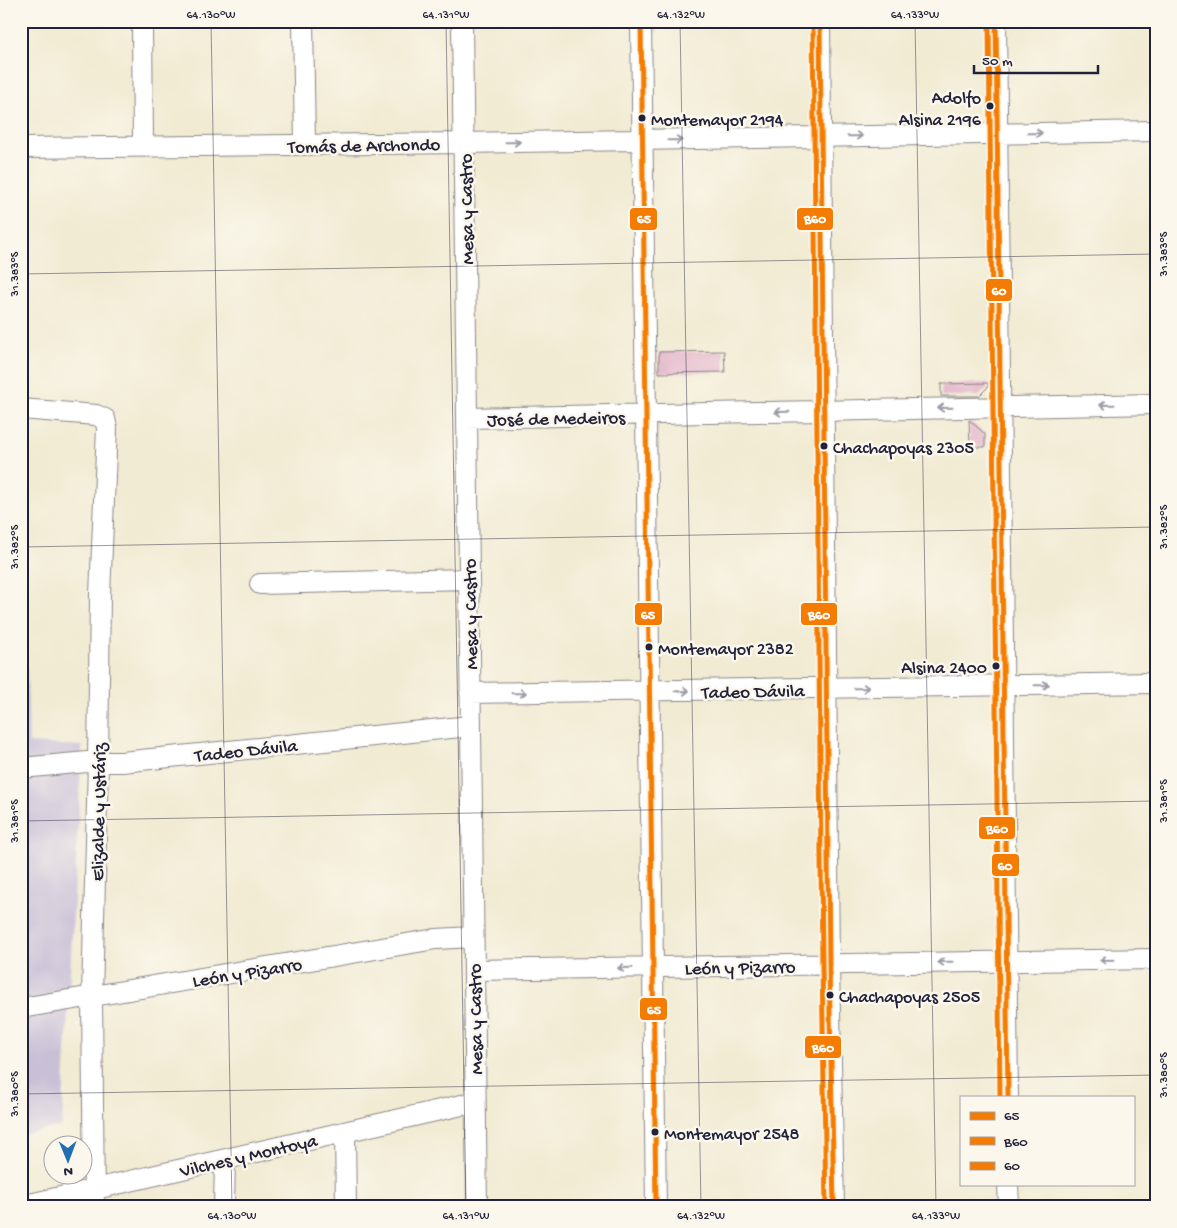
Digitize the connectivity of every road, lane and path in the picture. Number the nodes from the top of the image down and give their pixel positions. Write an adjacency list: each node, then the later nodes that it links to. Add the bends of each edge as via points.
1 (142, 21): 13 (street)
2 (303, 21): 12 (street)
3 (462, 21): 11 (street, Mesa y Castro)
4 (641, 21): 10 (street)
5 (820, 21): 9 (street)
6 (996, 21): 8 (street)
7 (1156, 131): 8 (street, Tomás de Archondo, one-way to 7)
8 (997, 134): 9 (street, Tomás de Archondo, one-way to 8); 16 (street)
9 (821, 137): 10 (street, Tomás de Archondo, one-way to 9); 18 (street)
10 (642, 140): 11 (street, Tomás de Archondo, one-way to 10); 19 (street)
11 (464, 143): 12 (street, Tomás de Archondo); 20 (street, Mesa y Castro)
12 (305, 145): 13 (street, Tomás de Archondo)
13 (143, 146): 14 (street, Tomás de Archondo)
14 (21, 148)
15 (1156, 404): 16 (street, José de Medeiros, one-way to 16)
16 (1000, 407): 18 (street, José de Medeiros, one-way to 18); 24 (street)
17 (21, 409): 29 (street, Elizalde y Ustáriz, via 105,418)
18 (824, 411): 19 (street, José de Medeiros, one-way to 19); 25 (street)
19 (645, 415): 20 (street, José de Medeiros); 26 (street)
20 (467, 418): 21 (street, Mesa y Castro)
21 (469, 579): 22 (street); 27 (street, Mesa y Castro)
22 (260, 584)
23 (1156, 683): 24 (street, Tadeo Dávila, one-way to 23)
24 (1003, 686): 25 (street, Tadeo Dávila, one-way to 24); 33 (street)
25 (827, 689): 26 (street, Tadeo Dávila, one-way to 25); 34 (street)
26 (649, 691): 27 (street, Tadeo Dávila, one-way to 26); 35 (street)
27 (470, 693): 28 (street, Mesa y Castro)
28 (470, 726): 29 (street, Tadeo Dávila); 31 (street, Mesa y Castro)
29 (98, 762): 30 (street, Tadeo Dávila); 37 (street, Elizalde y Ustáriz)
30 (21, 768)
31 (473, 937): 36 (street, Mesa y Castro); 37 (street, León y Pizarro, via 436,939)
32 (1156, 959): 33 (street, León y Pizarro, one-way to 33)
33 (1006, 961): 34 (street, León y Pizarro, one-way to 34); 39 (street)
34 (829, 964): 35 (street, León y Pizarro); 50 (street)
35 (653, 967): 36 (street, León y Pizarro, one-way to 36); 49 (street)
36 (474, 970): 40 (street, Mesa y Castro)
37 (92, 996): 38 (street, León y Pizarro); 44 (street, Elizalde y Ustáriz)
38 (21, 1008)
39 (1008, 1096)
40 (475, 1102): 41 (street, Vilches y Montoya); 48 (street, Mesa y Castro)
41 (345, 1132): 42 (street, Vilches y Montoya); 47 (street)
42 (225, 1160): 44 (street, Vilches y Montoya); 46 (street)
43 (1008, 1186): 51 (street)
44 (94, 1198): 45 (street, Vilches y Montoya)
45 (21, 1206)
46 (224, 1207)
47 (346, 1207)
48 (476, 1207)
49 (656, 1207)
50 (834, 1207)
51 (1009, 1207)

